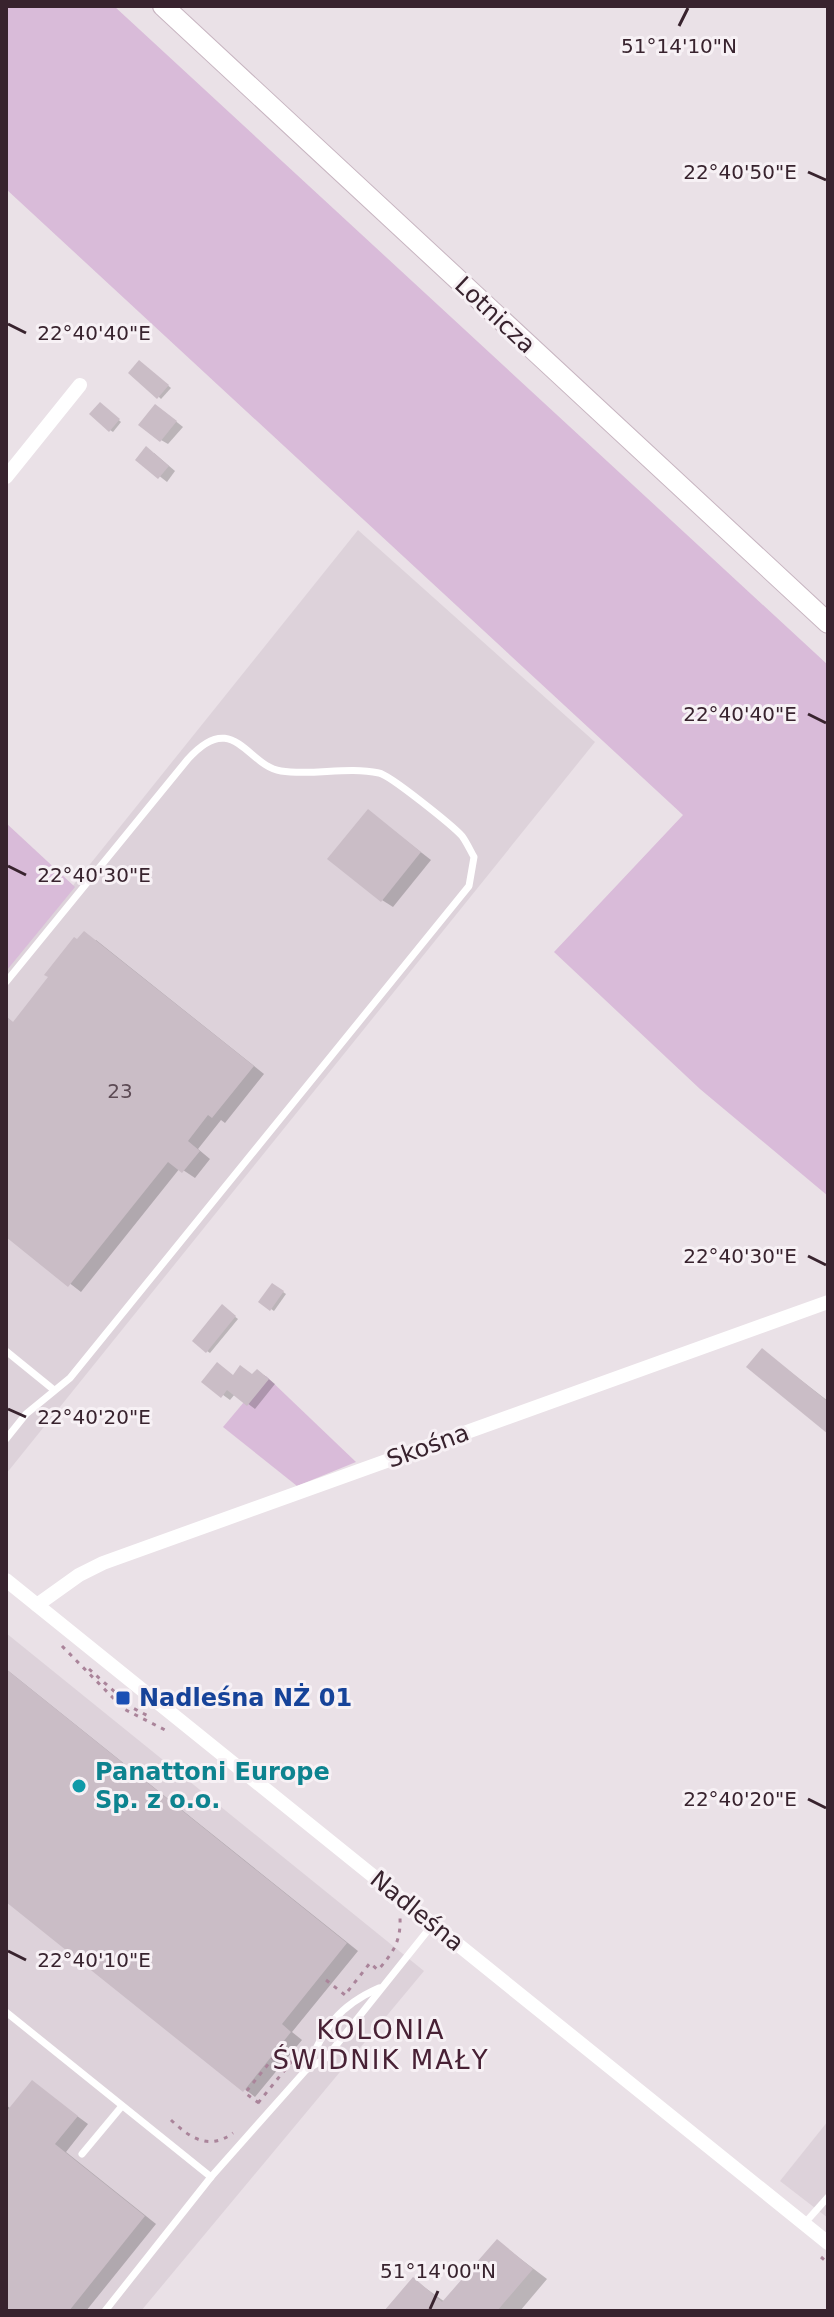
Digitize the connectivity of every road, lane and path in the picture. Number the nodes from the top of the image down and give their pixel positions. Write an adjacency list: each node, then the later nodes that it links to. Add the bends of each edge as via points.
1 (163, 6): 4 (main road, Lotnicza)
2 (80, 385): 3 (street)
3 (6, 477)
4 (828, 623)
5 (6, 982): 8 (lane, via 188,759 210,742 227,739 245,745 279,771 383,773 459,833 474,857 469,886 97,1345)
6 (828, 1302): 11 (street, Skośna, via 103,1563)
7 (6, 1351): 8 (lane)
8 (54, 1390): 9 (lane)
9 (6, 1439)
10 (6, 1580): 11 (street, Nadleśna)
11 (37, 1605): 13 (street, Nadleśna)
12 (395, 1908): 14 (path, via 399,1941 378,1970 370,1963 345,1995)
13 (433, 1924): 15 (lane); 28 (street, Nadleśna)
14 (326, 1980)
15 (379, 1988): 19 (lane, via 326,2058); 19 (lane, via 346,2005 321,2036)
16 (6, 2012): 21 (lane)
17 (286, 2042): 20 (path, via 245,2093)
18 (306, 2043): 20 (path)
19 (306, 2070): 26 (lane)
20 (259, 2103): 22 (path)
21 (122, 2106): 25 (lane); 26 (lane)
22 (251, 2112)
23 (171, 2120): 24 (path, via 203,2142 224,2140)
24 (237, 2130)
25 (82, 2154)
26 (211, 2177): 30 (lane)
27 (828, 2197): 28 (lane)
28 (804, 2224): 29 (street, Nadleśna)
29 (828, 2243)
30 (105, 2311)

